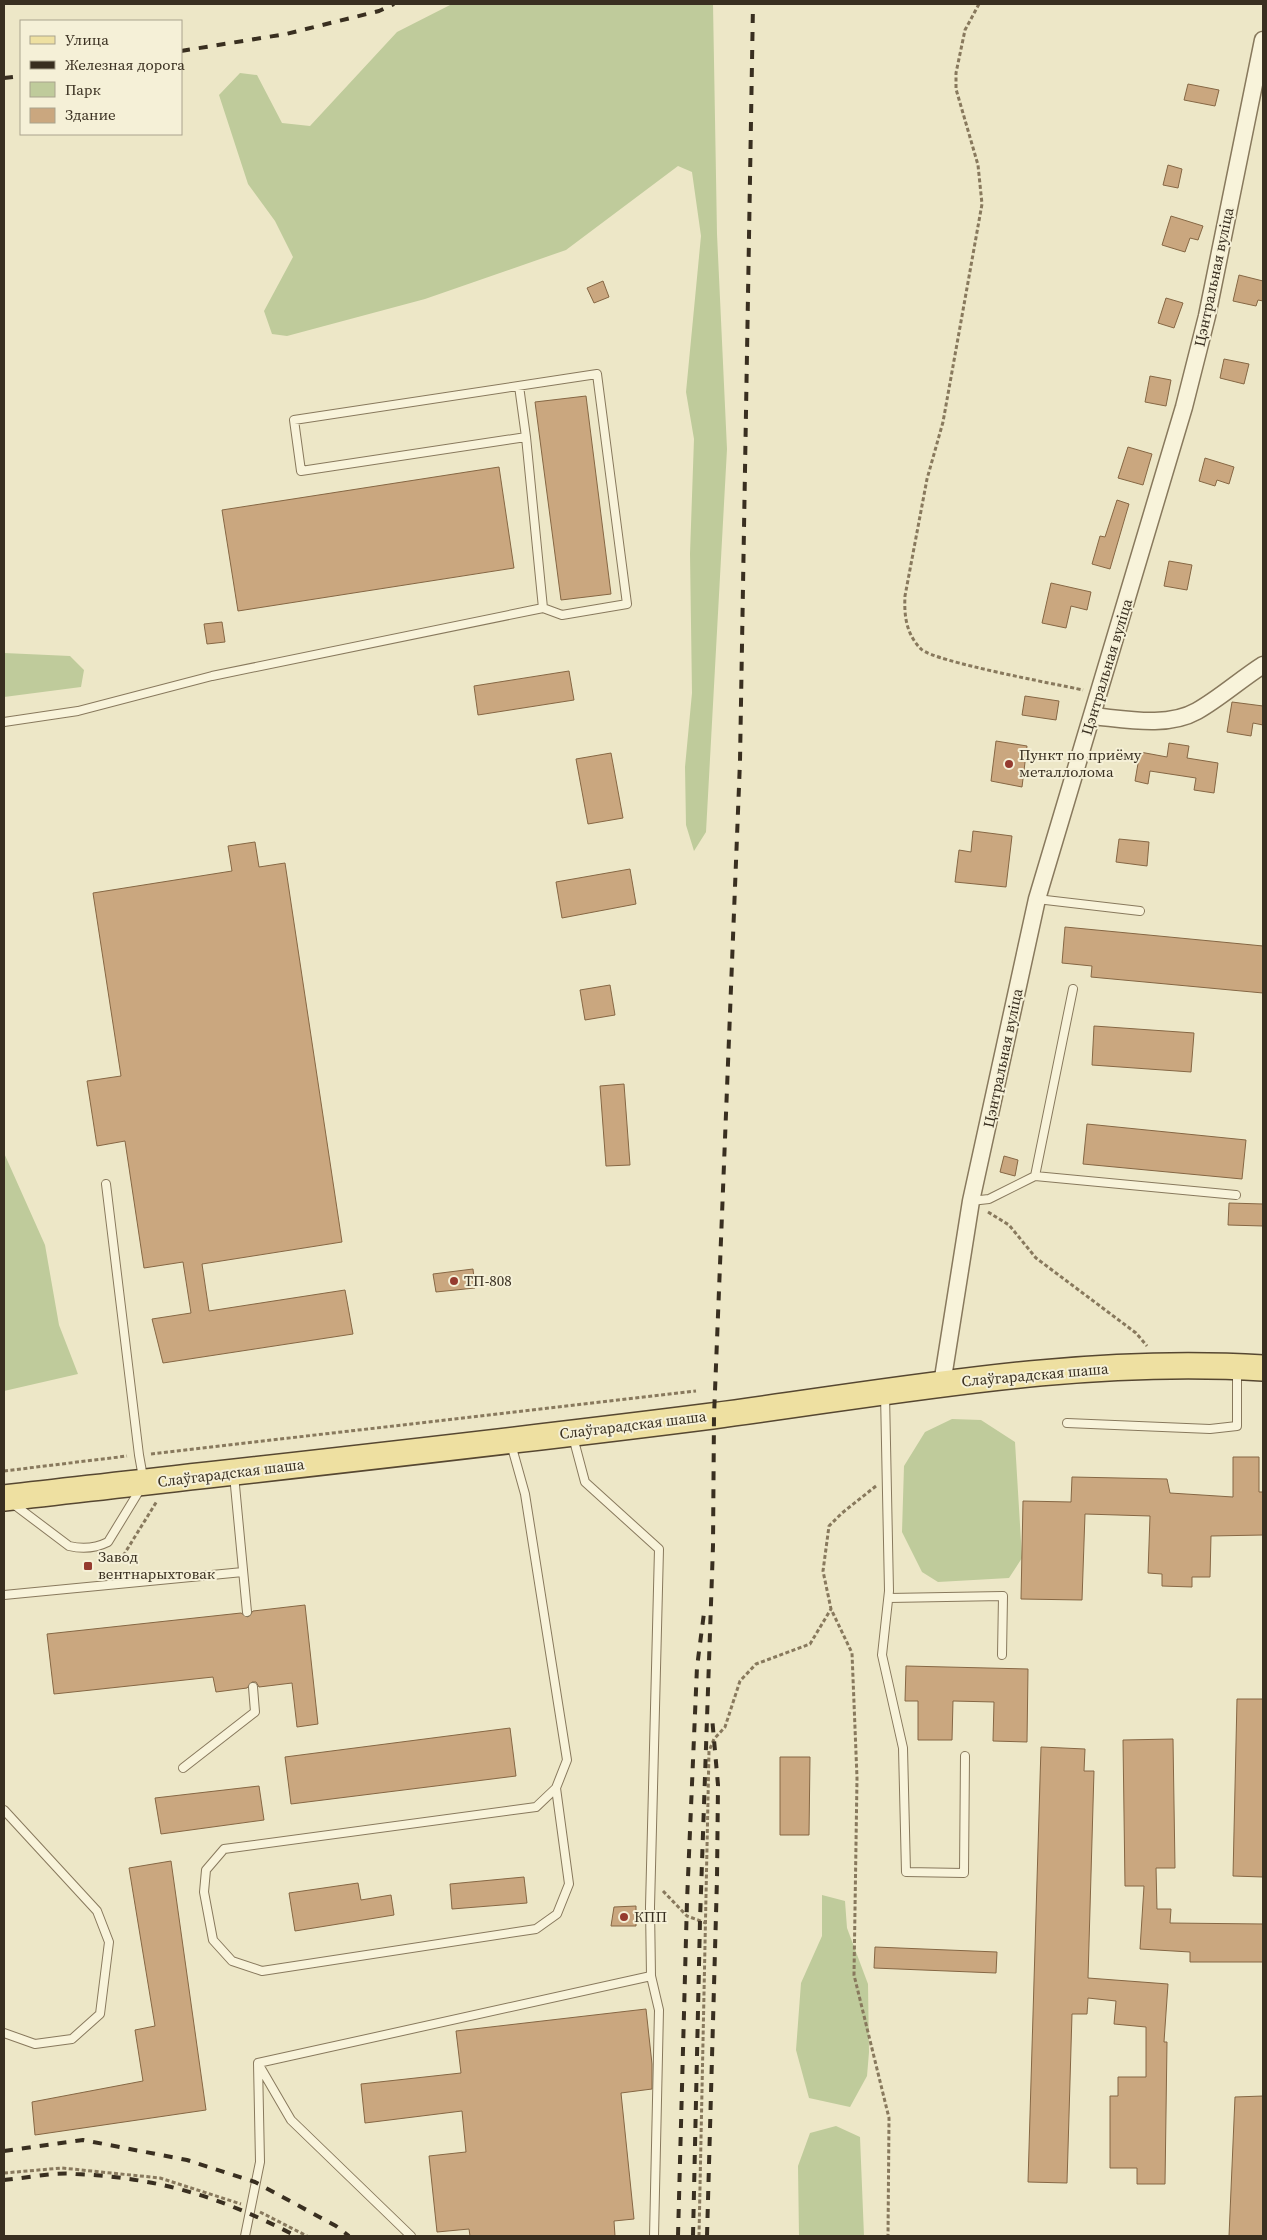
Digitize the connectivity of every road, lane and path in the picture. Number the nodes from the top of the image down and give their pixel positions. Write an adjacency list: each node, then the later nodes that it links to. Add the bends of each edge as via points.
1 (979, 4): 7 (path, via 965,30 956,89 978,165 982,204 943,422 927,479 905,596 906,617 910,634 928,655)
2 (1263, 40): 7 (street, Цэнтральная вуліца, via 1207,316 1184,407)
3 (519, 386): 4 (lane); 4 (lane, via 294,420 301,471); 5 (lane, via 597,374 626,604 562,615)
4 (526, 437): 5 (lane)
5 (543, 608): 9 (lane, via 212,676 78,711)
6 (1263, 665): 8 (street, via 1184,717 1154,720)
7 (1099, 693): 8 (street, Цэнтральная вуліца)
8 (1092, 716): 10 (street, Цэнтральная вуліца)
9 (4, 722)
10 (1037, 899): 11 (lane); 16 (street, Цэнтральная вуліца)
11 (1140, 911)
12 (1073, 989): 13 (lane)
13 (1035, 1176): 15 (lane); 16 (lane, via 989,1199)
14 (106, 1184): 26 (lane)
15 (1236, 1196)
16 (972, 1201): 17 (path, via 1009,1225 1036,1258 1136,1332); 20 (street, Цэнтральная вуліца)
17 (1163, 1366): 18 (main road, Слаўгарадская шаша); 20 (main road, Слаўгарадская шаша, via 1066,1369)
18 (1237, 1366): 19 (main road, Слаўгарадская шаша); 23 (lane, via 1236,1426 1210,1429)
19 (1263, 1368)
20 (942, 1384): 22 (main road, Слаўгарадская шаша)
21 (696, 1391): 26 (path)
22 (885, 1392): 24 (main road, Слаўгарадская шаша); 29 (lane)
23 (1067, 1423)
24 (572, 1433): 25 (main road, Слаўгарадская шаша); 43 (lane, via 585,1482 659,1549)
25 (510, 1440): 28 (main road, Слаўгарадская шаша); 41 (lane, via 525,1494 567,1760)
26 (139, 1455): 27 (path); 30 (lane)
27 (4, 1471)
28 (234, 1473): 30 (main road, Слаўгарадская шаша); 32 (lane)
29 (887, 1477): 34 (lane); 35 (path, via 829,1526 823,1571)
30 (144, 1483): 31 (main road, Слаўгарадская шаша); 31 (lane, via 108,1542 89,1547 69,1546)
31 (5, 1498)
32 (243, 1572): 33 (lane); 36 (lane)
33 (4, 1595)
34 (889, 1598): 37 (lane, via 1003,1596); 39 (lane, via 882,1655 903,1748 906,1872 964,1873)
35 (831, 1609): 44 (path, via 810,1644 756,1664 740,1681 725,1727 709,1751); 55 (path, via 852,1653 857,1778 854,1976 889,2118)
36 (247, 1612)
37 (1002, 1655)
38 (253, 1687): 40 (lane, via 255,1712)
39 (965, 1756)
40 (183, 1768)
41 (556, 1788): 41 (lane, via 536,1807 224,1849 206,1870 204,1892 213,1940 232,1961 262,1971 536,1929 557,1914 569,1884)
42 (4, 1810): 46 (lane, via 97,1911 109,1942 100,2014 72,2039 35,2044)
43 (650, 1878): 44 (path, via 686,1916); 45 (lane)
44 (706, 1923): 54 (path)
45 (651, 1976): 47 (lane); 53 (lane, via 659,2010)
46 (4, 2033)
47 (258, 2063): 49 (lane, via 260,2162); 52 (lane, via 291,2120)
48 (4, 2174): 49 (path, via 62,2168 160,2178)
49 (250, 2207): 50 (lane); 51 (path)
50 (245, 2236)
51 (307, 2236)
52 (410, 2236)
53 (654, 2236)
54 (699, 2236)
55 (888, 2236)

